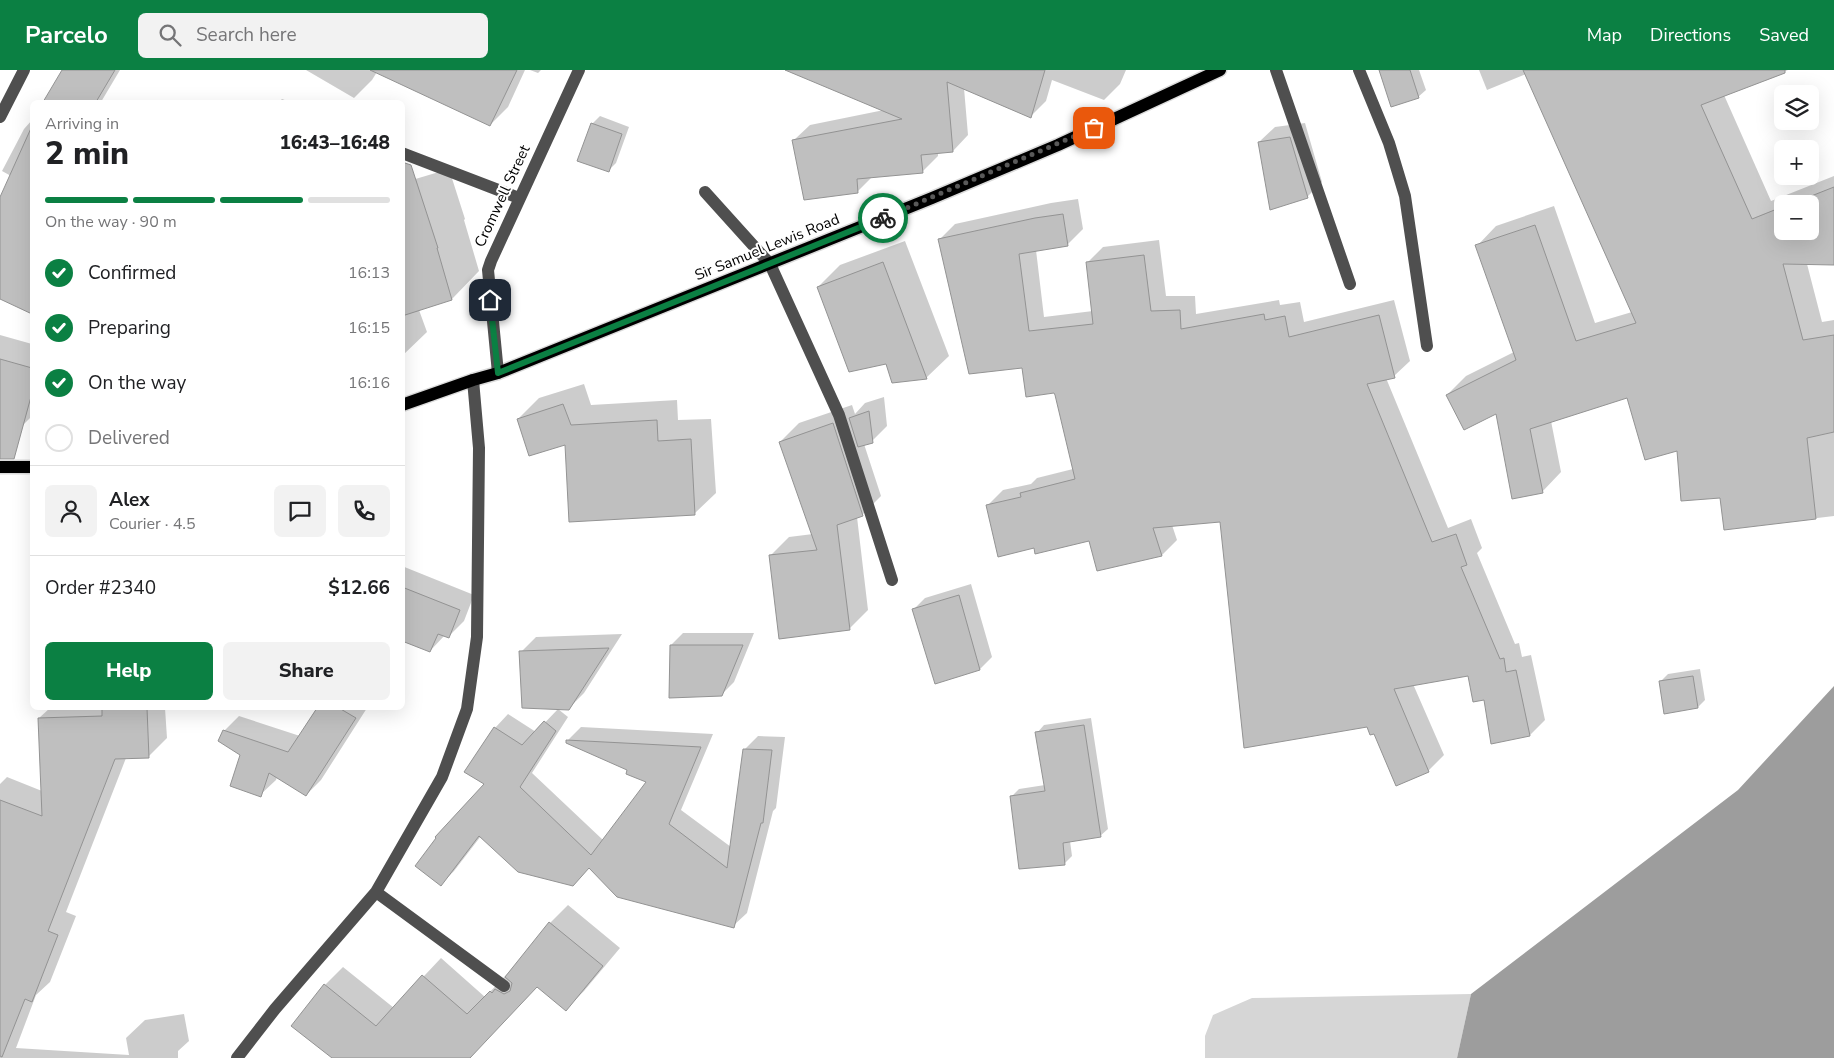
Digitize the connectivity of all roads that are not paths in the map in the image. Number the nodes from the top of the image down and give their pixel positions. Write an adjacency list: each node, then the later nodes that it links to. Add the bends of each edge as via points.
1 (24, 70): 6 (street)
2 (579, 70): 9 (street, Cromwell Street)
3 (1220, 70): 10 (main road, Sir Samuel Lewis Road, via 1058,145)
4 (1276, 70): 11 (street)
5 (1359, 70): 12 (street, via 1389,142 1405,196)
6 (0, 117)
7 (405, 154): 9 (street)
8 (705, 192): 10 (street)
9 (519, 198): 13 (street, Cromwell Street, via 488,270)
10 (770, 264): 13 (main road, Sir Samuel Lewis Road); 18 (street, via 839,415)
11 (1350, 284)
12 (1427, 346)
13 (498, 373): 14 (main road, Sir Samuel Lewis Road)
14 (473, 380): 15 (main road, Sir Samuel Lewis Road); 19 (street, via 479,448 477,637 467,709 442,777)
15 (405, 404)
16 (0, 467): 17 (main road)
17 (30, 467)
18 (892, 580)
19 (376, 892): 20 (street); 21 (street)
20 (504, 986)
21 (237, 1058)

